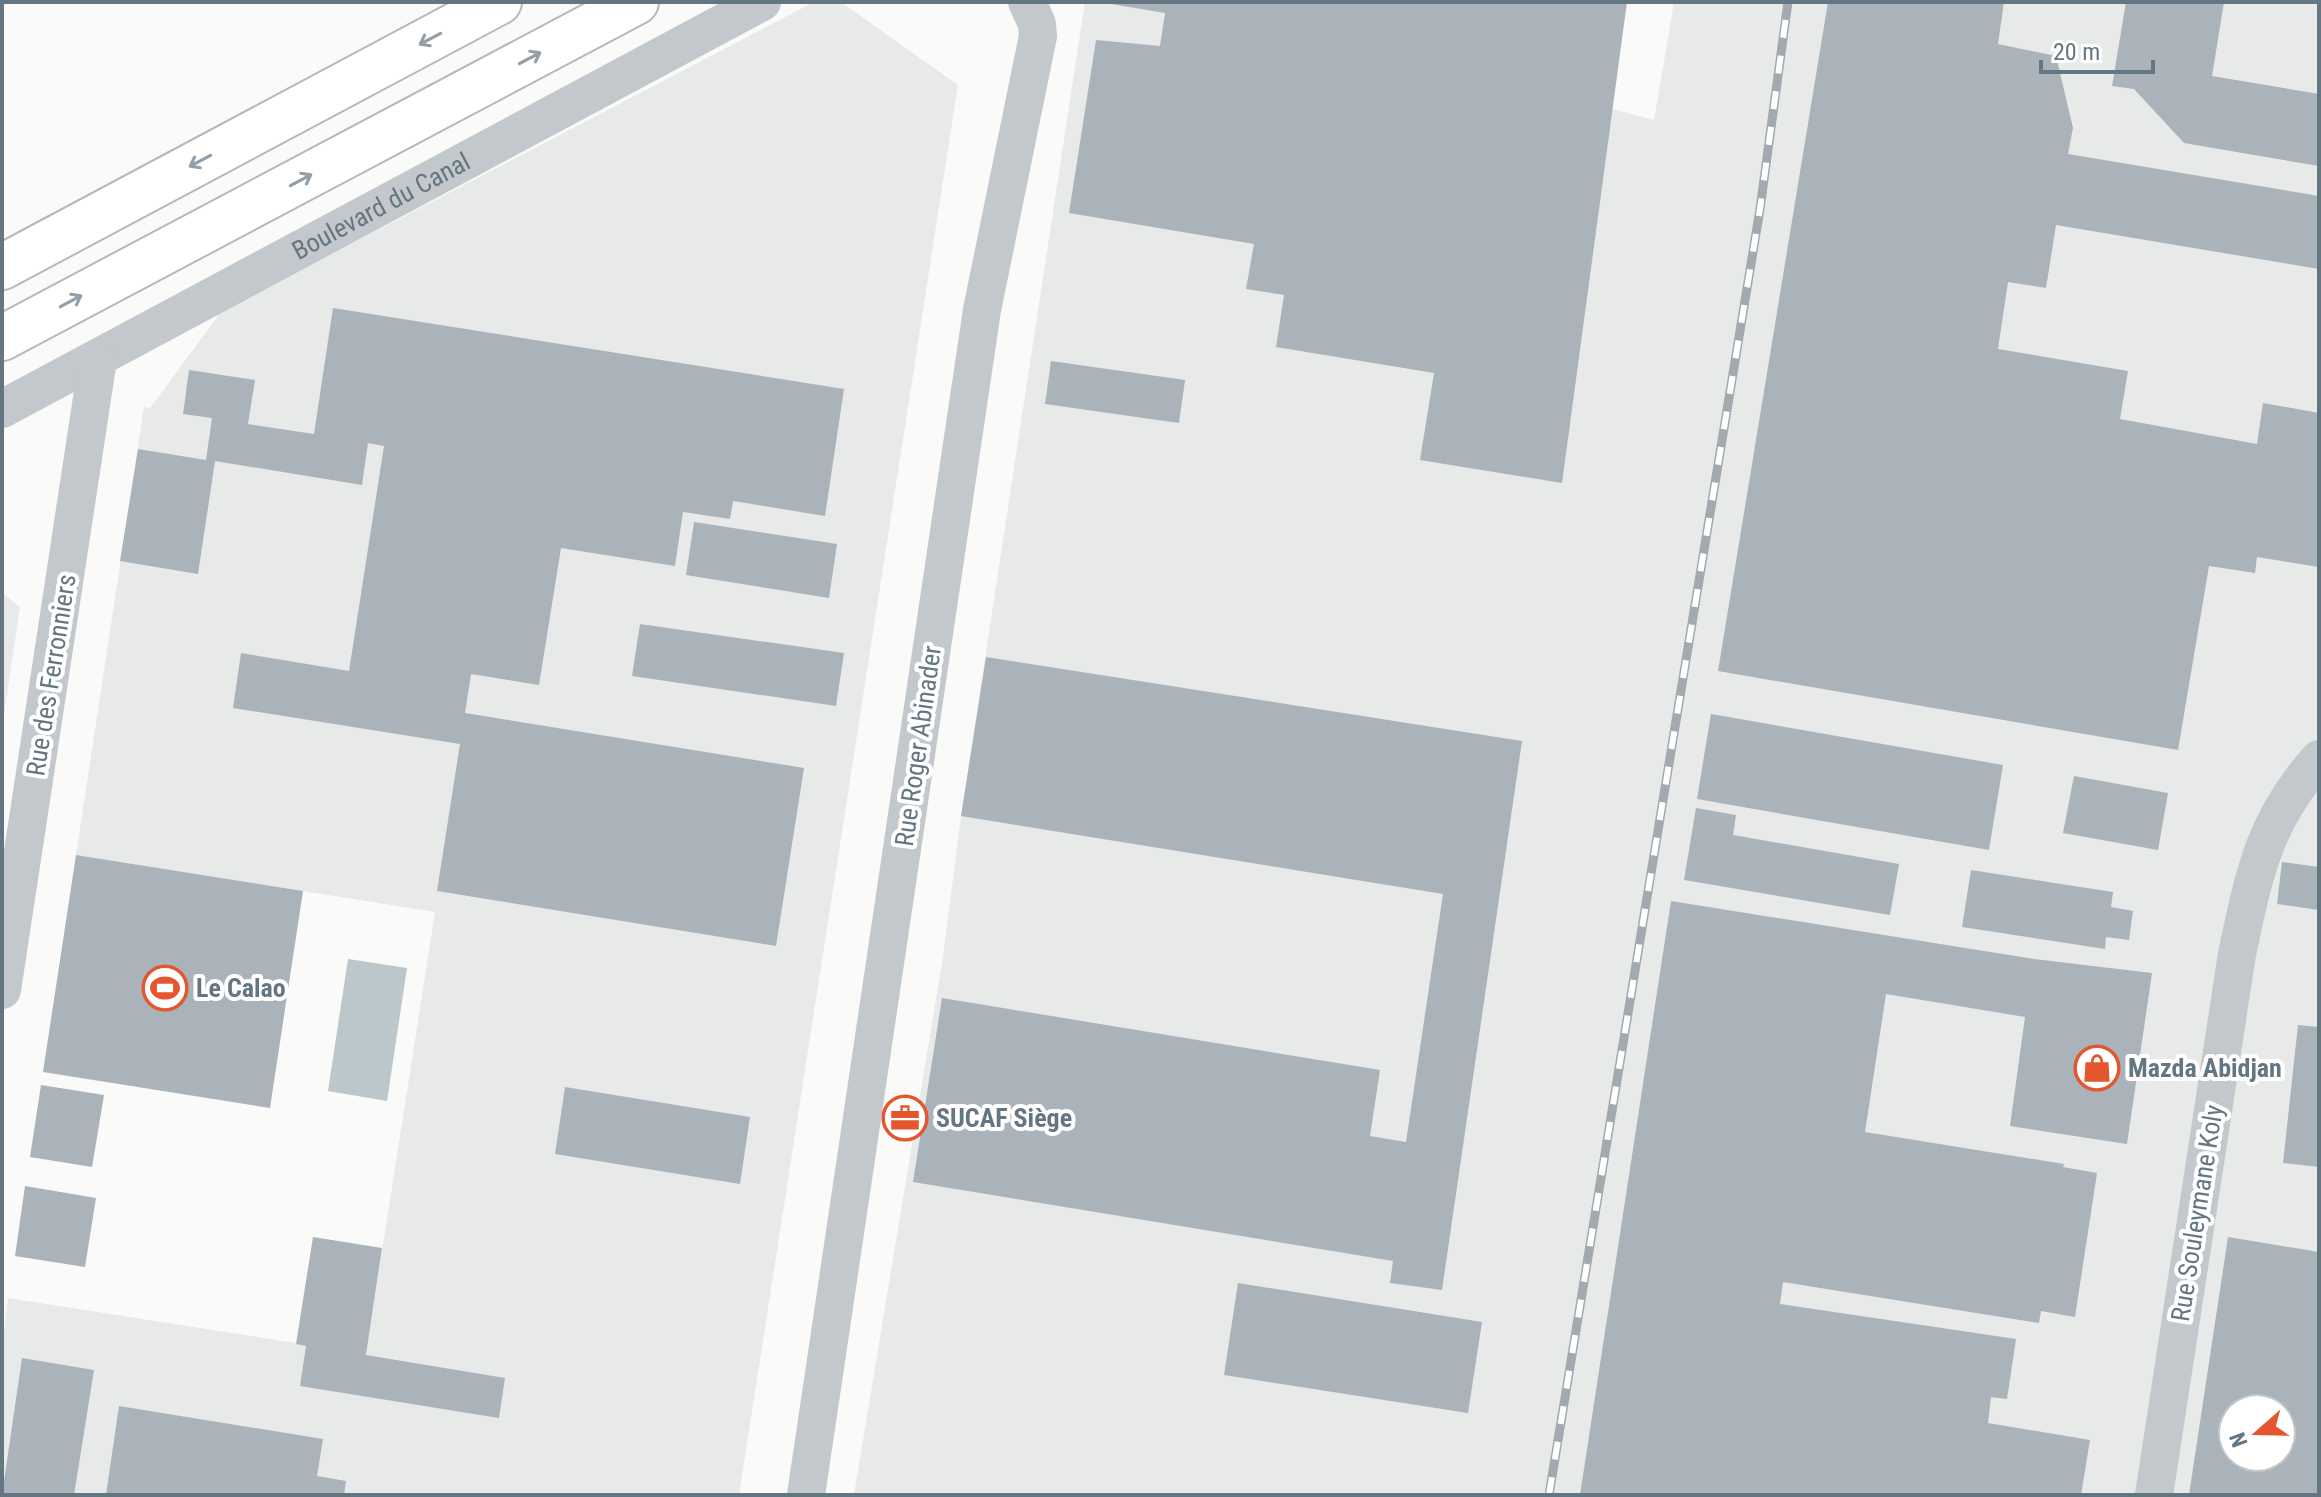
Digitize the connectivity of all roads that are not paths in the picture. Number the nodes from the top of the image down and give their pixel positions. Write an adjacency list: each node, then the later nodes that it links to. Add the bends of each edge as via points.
1 (499, 2): 5 (main road, one-way to 5)
2 (636, 2): 6 (main road, one-way to 2)
3 (762, 2): 7 (street, Boulevard du Canal)
4 (1027, 2): 11 (street, Rue Roger Abinader, via 1038,36 982,310)
5 (2, 267)
6 (2, 338)
7 (98, 359): 8 (street, Boulevard du Canal); 10 (street, Rue des Ferronniers)
8 (2, 409)
9 (2319, 759): 12 (street, Rue Souleymane Koly, via 2289,796 2256,866 2237,954)
10 (2, 990)
11 (806, 1495)
12 (2154, 1495)

